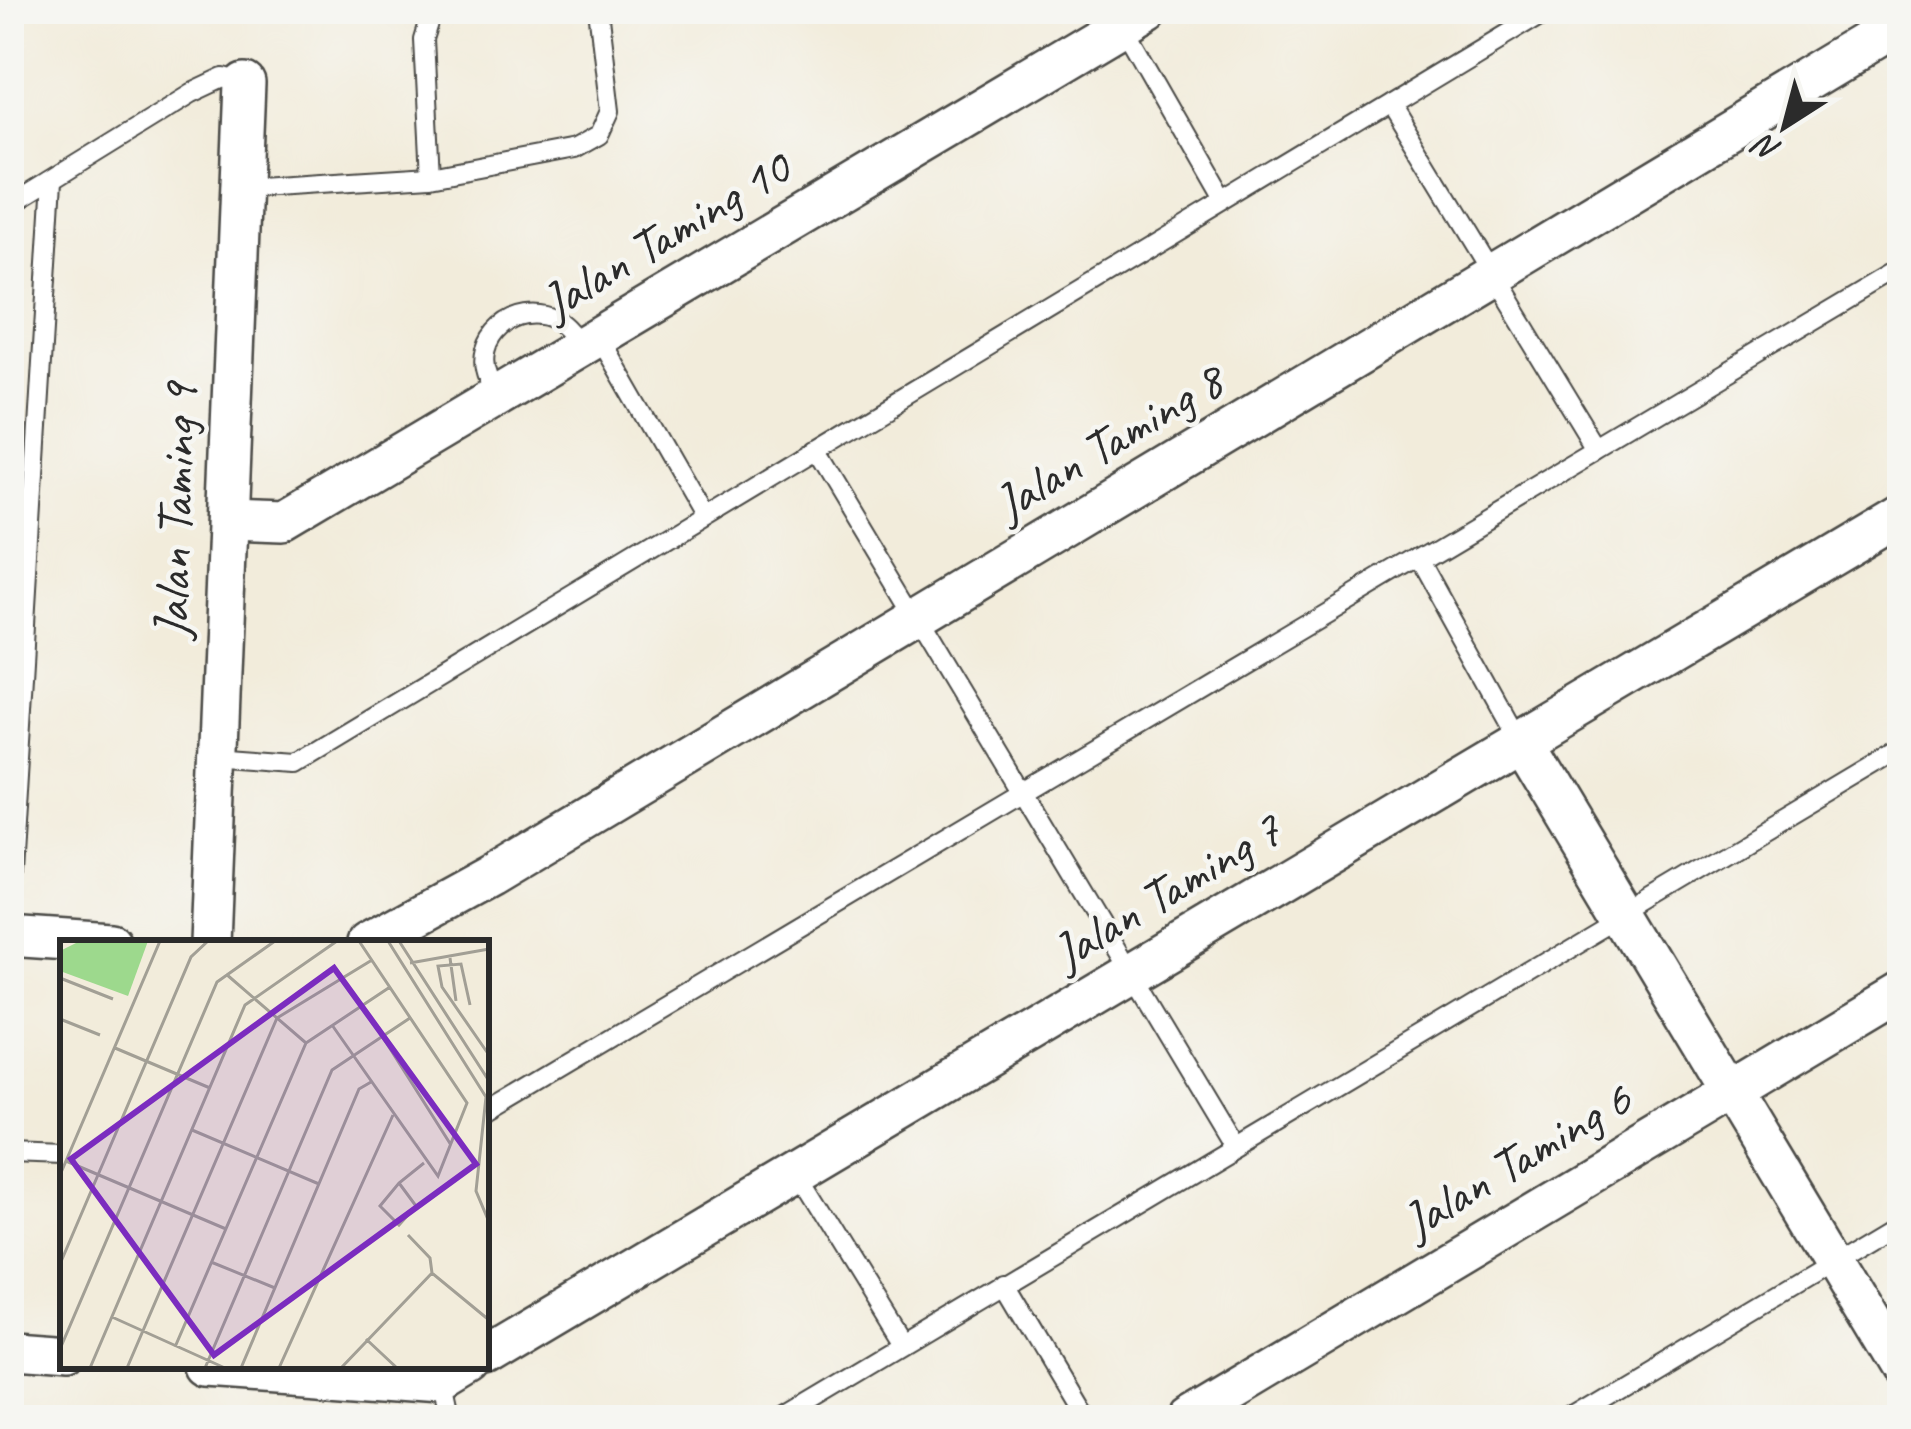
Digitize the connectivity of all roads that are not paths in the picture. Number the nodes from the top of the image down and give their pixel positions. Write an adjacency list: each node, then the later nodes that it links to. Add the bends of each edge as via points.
1 (436, 9): 8 (lane, via 424,40)
2 (598, 9): 8 (lane, via 610,111 598,135 574,149)
3 (1548, 9): 7 (lane)
4 (1136, 17): 11 (lane); 15 (street, Jalan Taming 10)
5 (1902, 27): 14 (street, Jalan Taming 8)
6 (245, 84): 9 (lane, via 224,77); 10 (street, Jalan Taming 9)
7 (1388, 105): 11 (lane); 14 (lane)
8 (431, 176): 10 (lane)
9 (53, 180): 12 (lane); 28 (lane)
10 (241, 188): 21 (street, Jalan Taming 9)
11 (1226, 203): 17 (lane)
12 (9, 206)
13 (1902, 270): 18 (lane)
14 (1492, 274): 18 (lane); 23 (street, Jalan Taming 8)
15 (590, 342): 16 (street, Jalan Taming 10); 16 (lane, via 555,320 519,314 488,345 487,378); 20 (lane)
16 (498, 396): 21 (street, Jalan Taming 10, via 284,523)
17 (817, 449): 20 (lane); 23 (lane)
18 (1599, 450): 22 (lane)
19 (1902, 515): 24 (street, Jalan Taming 7)
20 (703, 518): 26 (lane, via 298,762)
21 (228, 521): 26 (street, Jalan Taming 9)
22 (1419, 557): 24 (lane); 27 (lane)
23 (919, 618): 27 (lane); 33 (street, Jalan Taming 8)
24 (1521, 741): 29 (street); 34 (street, Jalan Taming 7)
25 (1902, 750): 29 (lane)
26 (218, 756): 32 (street, Jalan Taming 9)
27 (1023, 793): 34 (lane); 37 (lane)
28 (9, 907)
29 (1626, 915): 36 (street); 38 (lane)
30 (9, 936): 31 (street)
31 (67, 940)
32 (210, 940)
33 (373, 940)
34 (1132, 973): 38 (lane); 41 (street, Jalan Taming 7)
35 (1902, 991): 36 (street, Jalan Taming 6)
36 (1732, 1093): 43 (street); 54 (street, Jalan Taming 6)
37 (489, 1110)
38 (1236, 1147): 44 (lane)
39 (9, 1153): 40 (lane)
40 (60, 1155)
41 (795, 1174): 45 (lane); 48 (street, Jalan Taming 7)
42 (1902, 1220): 43 (lane)
43 (1833, 1260): 50 (street); 55 (lane)
44 (1004, 1285): 45 (lane); 53 (lane)
45 (901, 1346): 52 (lane)
46 (9, 1351): 47 (street)
47 (60, 1355)
48 (489, 1356)
49 (250, 1369): 51 (street)
50 (1902, 1375)
51 (451, 1384)
52 (779, 1420)
53 (1085, 1420)
54 (1185, 1420)
55 (1566, 1420)

